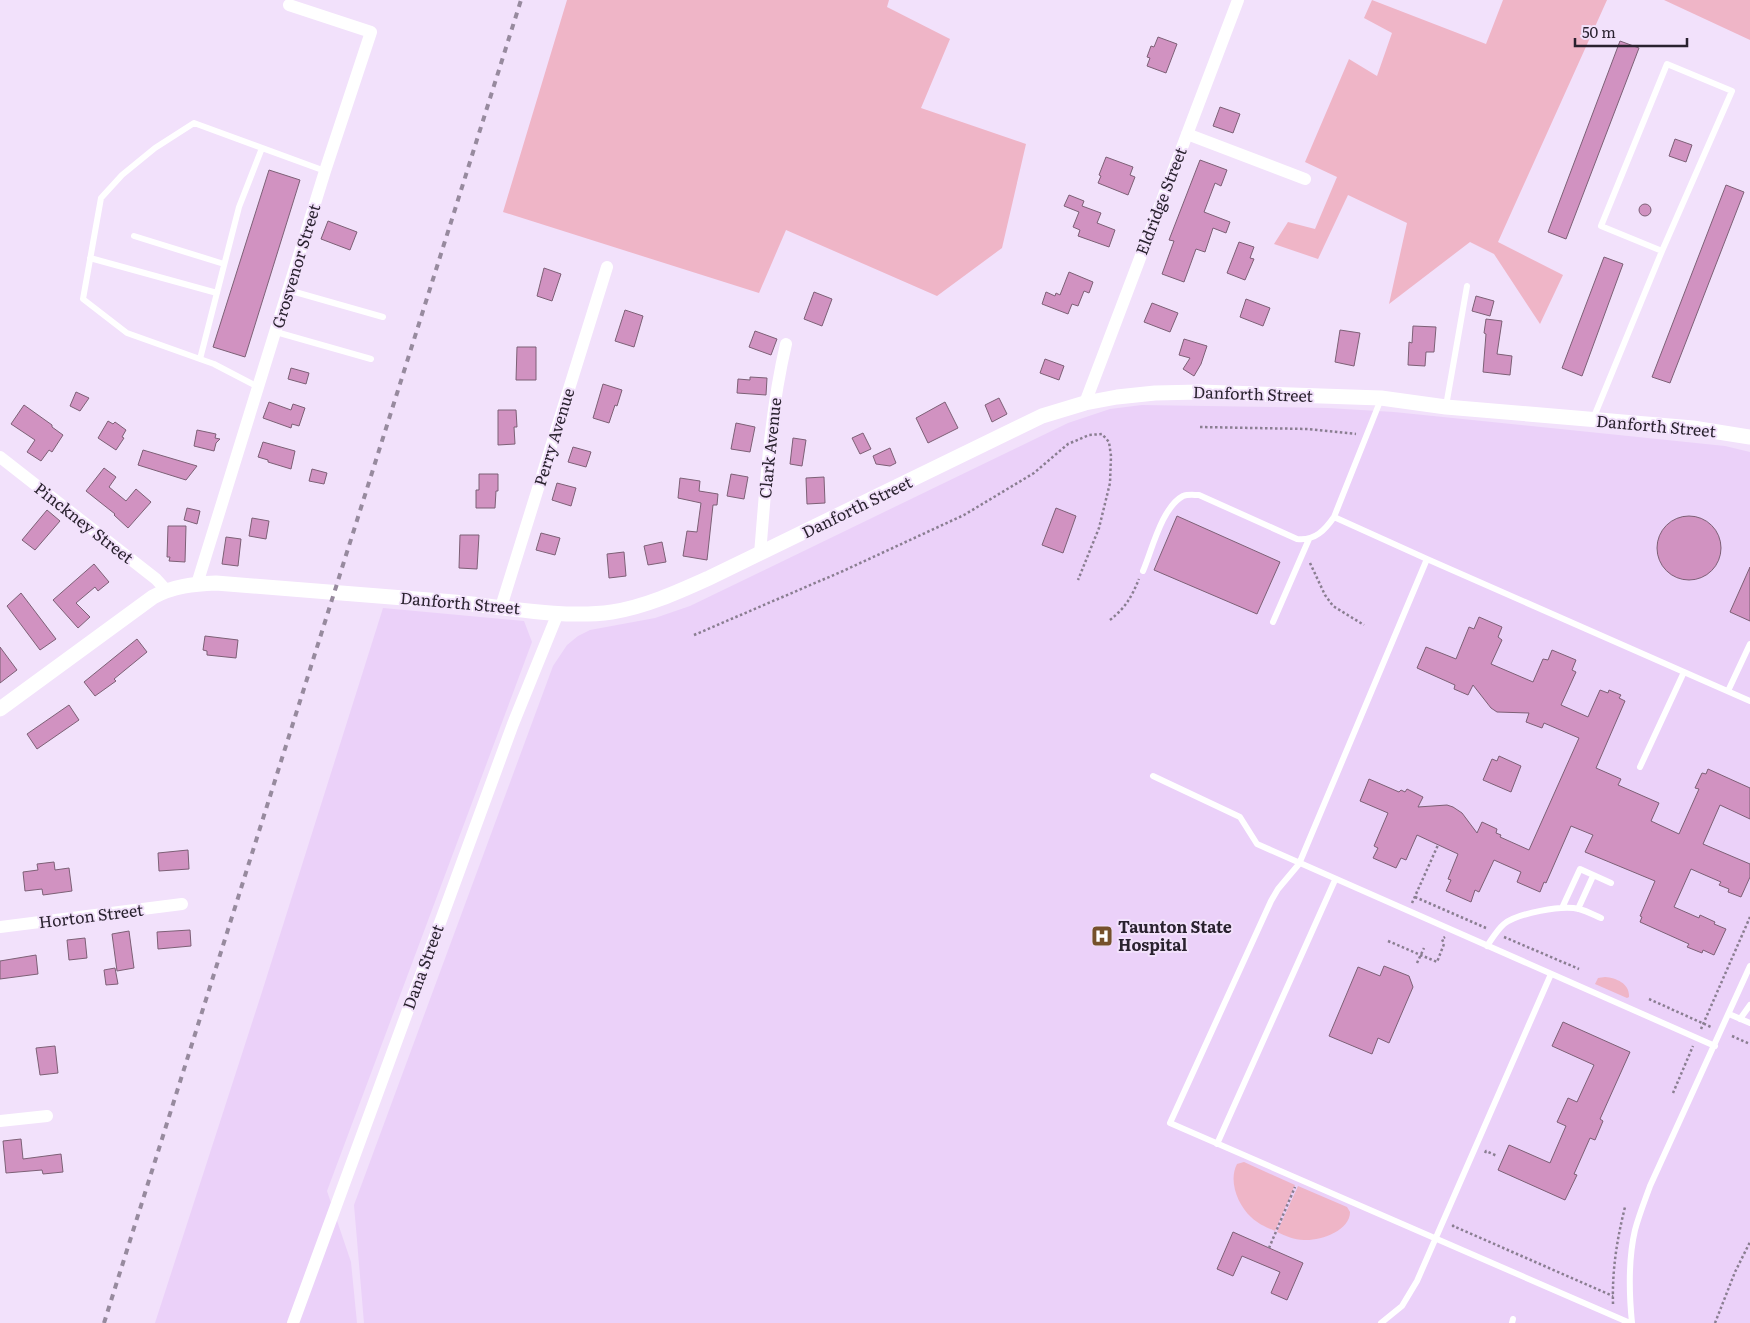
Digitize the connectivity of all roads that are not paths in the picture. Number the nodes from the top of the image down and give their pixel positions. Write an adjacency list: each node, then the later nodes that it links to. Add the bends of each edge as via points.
1 (1238, 0): 3 (street, Eldridge Street)
2 (289, 5): 5 (street, Grosvenor Street, via 371,32)
3 (1187, 134): 6 (street); 22 (street, Eldridge Street)
4 (262, 148): 5 (lane); 9 (lane, via 194,123 122,174 101,198); 10 (lane, via 239,207)
5 (325, 171): 13 (street, Grosvenor Street)
6 (1305, 179)
7 (134, 236): 10 (lane)
8 (1662, 251): 8 (lane, via 1601,226 1666,64 1732,91); 24 (lane)
9 (90, 258): 14 (lane); 18 (lane, via 84,299 127,333)
10 (224, 264): 14 (lane)
11 (607, 267): 34 (street, Perry Avenue)
12 (1467, 286): 23 (lane)
13 (288, 290): 15 (lane); 16 (street, Grosvenor Street)
14 (217, 293): 18 (lane)
15 (383, 317)
16 (276, 332): 19 (lane); 20 (street, Grosvenor Street)
17 (786, 344): 29 (street, Clark Avenue, via 772,422)
18 (200, 359): 20 (lane)
19 (371, 359)
20 (258, 387): 32 (street, Grosvenor Street)
21 (1381, 398): 22 (street, Danforth Street, via 1200,392 1133,395); 23 (street, Danforth Street); 27 (lane)
22 (1086, 403): 29 (street, Danforth Street, via 1029,422)
23 (1446, 407): 24 (street, Danforth Street)
24 (1593, 420): 25 (street, Danforth Street, via 1693,428)
25 (1750, 437)
26 (0, 457): 33 (street, Pinckney Street, via 156,579)
27 (1334, 517): 28 (lane, via 1321,533); 30 (lane)
28 (1309, 539): 31 (lane, via 1293,537 1199,495 1185,495 1166,514); 36 (lane)
29 (760, 554): 35 (street, Danforth Street, via 690,587 631,608 591,614)
30 (1426, 559): 38 (lane); 44 (lane)
31 (1143, 571)
32 (197, 584): 33 (street, Danforth Street); 34 (street, Danforth Street)
33 (166, 591): 41 (street, Danforth Street, via 134,610)
34 (501, 607): 35 (street, Danforth Street)
35 (558, 613): 65 (street, Dana Street, via 513,724)
36 (1273, 622)
37 (1750, 644): 39 (lane)
38 (1684, 672): 39 (lane); 42 (lane)
39 (1728, 691): 40 (lane)
40 (1750, 701)
41 (0, 709)
42 (1640, 767)
43 (1153, 776): 44 (lane, via 1240,817 1257,844)
44 (1299, 864): 46 (lane); 63 (lane, via 1271,901 1170,1123)
45 (1593, 876): 47 (lane); 49 (lane, via 1580,869); 50 (lane)
46 (1335, 880): 53 (lane); 63 (lane)
47 (1611, 884)
48 (182, 904): 52 (street, Horton Street)
49 (1562, 908): 50 (lane); 53 (lane, via 1518,916 1504,924)
50 (1578, 909): 51 (lane)
51 (1601, 918)
52 (0, 927)
53 (1487, 946): 55 (lane)
54 (1750, 966): 57 (lane)
55 (1551, 974): 60 (lane); 64 (lane)
56 (1750, 1006): 58 (lane)
57 (1729, 1014): 58 (lane); 60 (lane)
58 (1740, 1019): 59 (lane)
59 (1750, 1023)
60 (1715, 1046): 67 (lane, via 1639,1216 1631,1258)
61 (47, 1116): 62 (street)
62 (0, 1121)
63 (1217, 1144): 64 (lane)
64 (1436, 1240): 66 (lane, via 1408,1298); 67 (lane)
65 (293, 1323)
66 (1381, 1323)
67 (1631, 1323)

